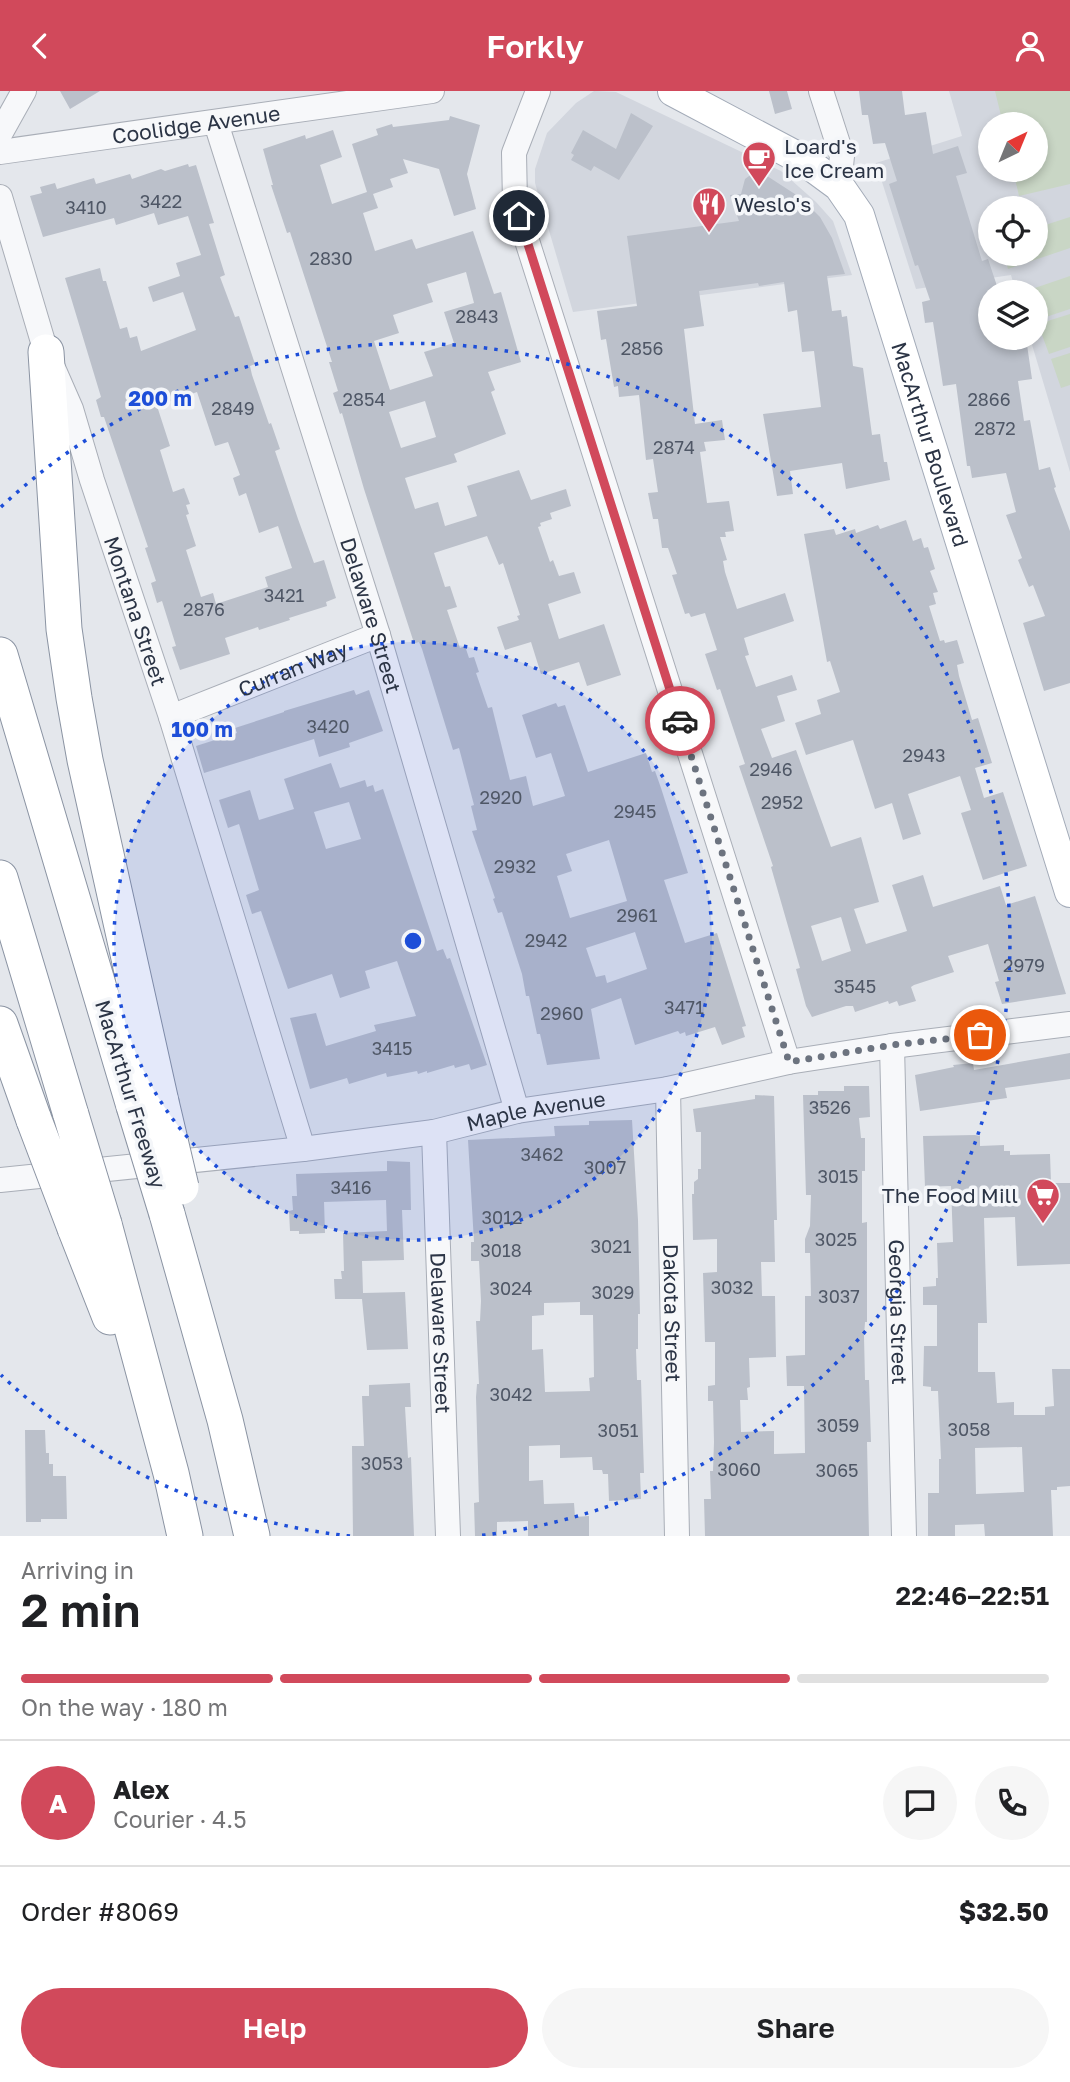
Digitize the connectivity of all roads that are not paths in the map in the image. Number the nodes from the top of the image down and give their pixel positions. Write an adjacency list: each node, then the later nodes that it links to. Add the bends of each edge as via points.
1 (24, 91): 7 (street)
2 (432, 91): 6 (street, Coolidge Avenue)
3 (538, 91): 20 (street, via 514,153 515,203)
4 (673, 91): 9 (main road, MacArthur Boulevard, via 805,161)
5 (821, 91): 9 (street, via 842,156)
6 (216, 123): 8 (street, Coolidge Avenue); 12 (street, Delaware Street)
7 (0, 134)
8 (0, 152)
9 (839, 186): 16 (main road, MacArthur Boulevard, via 859,215 869,242)
10 (0, 197): 11 (street, Montana Street)
11 (46, 352): 14 (street, Montana Street, via 71,409); 22 (highway, via 64,629)
12 (378, 635): 14 (street, Curran Way); 23 (street, Delaware Street)
13 (0, 655): 22 (highway, MacArthur Freeway)
14 (171, 717): 25 (street, Montana Street)
15 (0, 878): 27 (highway, bridge, via 71,1115)
16 (1070, 892)
17 (0, 1024): 27 (highway, bridge, via 34,1120)
18 (1070, 1024): 19 (street, Maple Avenue)
19 (892, 1045): 20 (street, Maple Avenue); 32 (street, Georgia Street)
20 (789, 1062): 21 (street, Maple Avenue)
21 (668, 1089): 23 (street, Maple Avenue); 31 (street, Dakota Street)
22 (148, 1104): 29 (highway, bridge, via 206,1302 225,1420)
23 (517, 1111): 24 (street, Maple Avenue)
24 (434, 1132): 25 (street, Maple Avenue); 30 (street, Delaware Street)
25 (303, 1149): 26 (street, Maple Avenue)
26 (0, 1180)
27 (90, 1226): 28 (highway, via 171,1473)
28 (185, 1536)
29 (252, 1536)
30 (448, 1536)
31 (677, 1536)
32 (904, 1536)

